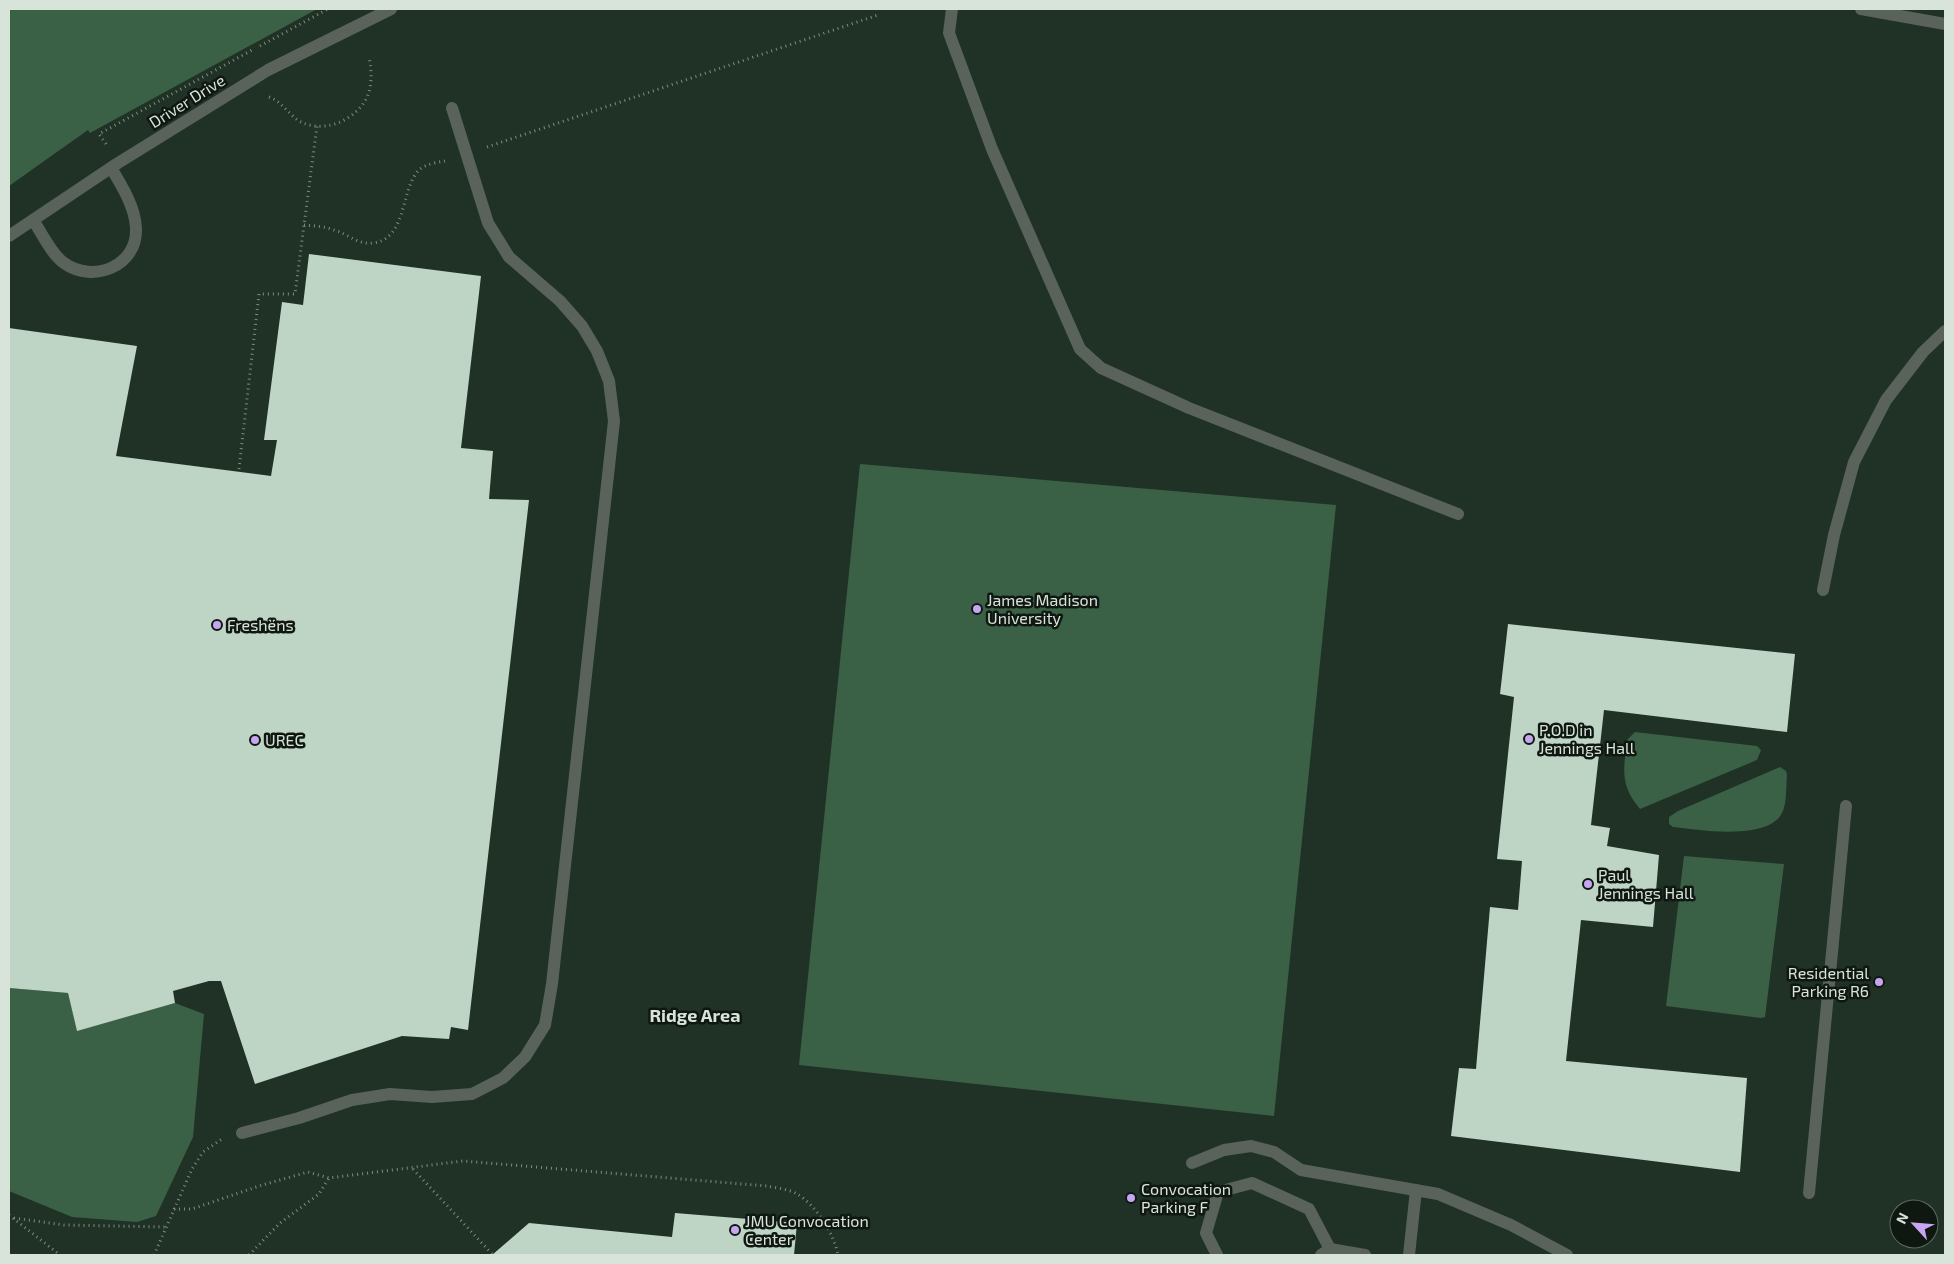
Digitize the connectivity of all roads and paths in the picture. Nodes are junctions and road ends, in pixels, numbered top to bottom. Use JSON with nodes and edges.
{"nodes":[{"id":1,"x":328,"y":9,"type":"edge"},
{"id":2,"x":391,"y":9,"type":"edge"},
{"id":3,"x":952,"y":9,"type":"edge"},
{"id":4,"x":1861,"y":9,"type":"edge"},
{"id":5,"x":878,"y":15,"type":"dead end"},
{"id":6,"x":1945,"y":24,"type":"edge"},
{"id":7,"x":369,"y":57,"type":"dead end"},
{"id":8,"x":264,"y":98,"type":"dead end"},
{"id":9,"x":452,"y":108,"type":"dead end"},
{"id":10,"x":317,"y":126,"type":"junction"},
{"id":11,"x":482,"y":149,"type":"dead end"},
{"id":12,"x":448,"y":160,"type":"dead end"},
{"id":13,"x":114,"y":166,"type":"junction"},
{"id":14,"x":33,"y":220,"type":"junction"},
{"id":15,"x":304,"y":225,"type":"junction"},
{"id":16,"x":9,"y":236,"type":"edge"},
{"id":17,"x":1945,"y":331,"type":"edge"},
{"id":18,"x":239,"y":469,"type":"dead end"},
{"id":19,"x":1458,"y":514,"type":"dead end"},
{"id":20,"x":1823,"y":590,"type":"dead end"},
{"id":21,"x":1846,"y":806,"type":"dead end"},
{"id":22,"x":242,"y":1133,"type":"joint"},
{"id":23,"x":1192,"y":1163,"type":"dead end"},
{"id":24,"x":413,"y":1168,"type":"junction"},
{"id":25,"x":329,"y":1178,"type":"junction"},
{"id":26,"x":1416,"y":1190,"type":"junction"},
{"id":27,"x":1808,"y":1193,"type":"dead end"},
{"id":28,"x":174,"y":1209,"type":"junction"},
{"id":29,"x":9,"y":1214,"type":"edge"},
{"id":30,"x":14,"y":1218,"type":"junction"},
{"id":31,"x":166,"y":1227,"type":"junction"},
{"id":32,"x":1325,"y":1252,"type":"edge"},
{"id":33,"x":493,"y":1254,"type":"edge"},
{"id":34,"x":60,"y":1255,"type":"edge"},
{"id":35,"x":154,"y":1255,"type":"edge"},
{"id":36,"x":249,"y":1255,"type":"edge"},
{"id":37,"x":838,"y":1255,"type":"edge"},
{"id":38,"x":1217,"y":1255,"type":"edge"},
{"id":39,"x":1365,"y":1255,"type":"edge"},
{"id":40,"x":1409,"y":1255,"type":"edge"},
{"id":41,"x":1567,"y":1255,"type":"edge"}],
"edges":[{"from":1,"to":13,"type":"path"},
{"from":2,"to":13,"type":"street","name":"Driver Drive"},
{"from":3,"to":19,"type":"street"},
{"from":4,"to":6,"type":"street"},
{"from":5,"to":11,"type":"path"},
{"from":7,"to":10,"type":"path"},
{"from":8,"to":10,"type":"path"},
{"from":9,"to":22,"type":"street"},
{"from":10,"to":15,"type":"path"},
{"from":12,"to":15,"type":"path"},
{"from":13,"to":14,"type":"street","name":"Driver Drive"},
{"from":13,"to":14,"type":"street"},
{"from":14,"to":16,"type":"street","name":"Driver Drive"},
{"from":15,"to":18,"type":"path"},
{"from":17,"to":20,"type":"street"},
{"from":21,"to":27,"type":"street"},
{"from":22,"to":28,"type":"path"},
{"from":23,"to":26,"type":"street"},
{"from":24,"to":25,"type":"path"},
{"from":24,"to":33,"type":"path"},
{"from":24,"to":37,"type":"path"},
{"from":25,"to":28,"type":"path"},
{"from":25,"to":36,"type":"path"},
{"from":26,"to":40,"type":"street"},
{"from":26,"to":41,"type":"street"},
{"from":28,"to":31,"type":"path"},
{"from":29,"to":30,"type":"path"},
{"from":30,"to":31,"type":"path"},
{"from":30,"to":34,"type":"path"},
{"from":31,"to":35,"type":"path"},
{"from":32,"to":38,"type":"street"},
{"from":32,"to":39,"type":"street"}]}
